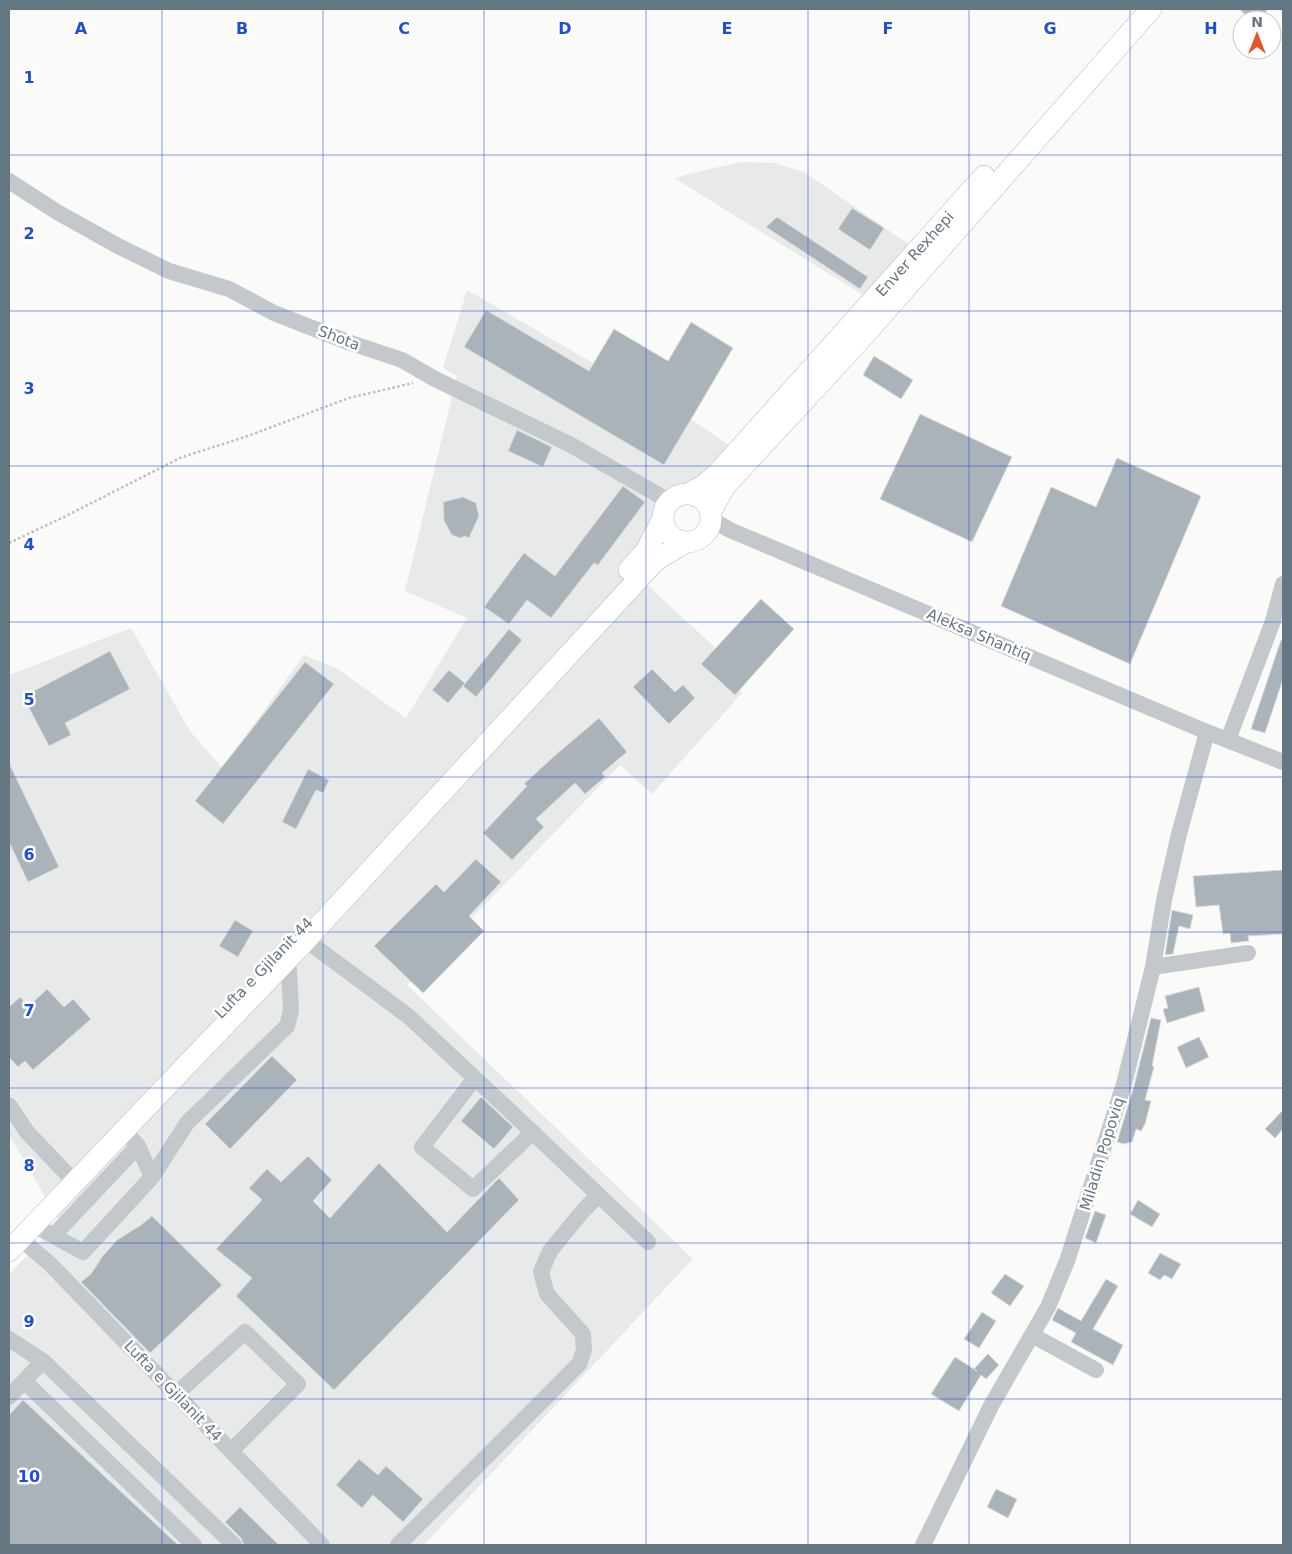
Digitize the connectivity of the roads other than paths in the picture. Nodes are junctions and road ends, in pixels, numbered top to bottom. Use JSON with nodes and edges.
{"nodes":[{"id":1,"x":1135,"y":9,"type":"edge"},
{"id":2,"x":1151,"y":9,"type":"edge"},
{"id":3,"x":9,"y":181,"type":"edge"},
{"id":4,"x":690,"y":493,"type":"junction"},
{"id":5,"x":665,"y":510,"type":"junction"},
{"id":6,"x":715,"y":522,"type":"junction"},
{"id":7,"x":686,"y":542,"type":"junction"},
{"id":8,"x":1283,"y":584,"type":"edge"},
{"id":9,"x":1207,"y":732,"type":"junction"},
{"id":10,"x":1228,"y":740,"type":"junction"},
{"id":11,"x":1283,"y":762,"type":"edge"},
{"id":12,"x":306,"y":940,"type":"junction"},
{"id":13,"x":1248,"y":953,"type":"dead end"},
{"id":14,"x":286,"y":960,"type":"junction"},
{"id":15,"x":1153,"y":967,"type":"junction"},
{"id":16,"x":475,"y":1078,"type":"junction"},
{"id":17,"x":9,"y":1105,"type":"edge"},
{"id":18,"x":533,"y":1132,"type":"junction"},
{"id":19,"x":131,"y":1138,"type":"junction"},
{"id":20,"x":67,"y":1174,"type":"junction"},
{"id":21,"x":152,"y":1177,"type":"junction"},
{"id":22,"x":598,"y":1195,"type":"junction"},
{"id":23,"x":54,"y":1235,"type":"junction"},
{"id":24,"x":18,"y":1238,"type":"edge"},
{"id":25,"x":648,"y":1242,"type":"dead end"},
{"id":26,"x":1032,"y":1335,"type":"junction"},
{"id":27,"x":9,"y":1339,"type":"edge"},
{"id":28,"x":43,"y":1361,"type":"junction"},
{"id":29,"x":1096,"y":1370,"type":"dead end"},
{"id":30,"x":24,"y":1381,"type":"junction"},
{"id":31,"x":176,"y":1394,"type":"junction"},
{"id":32,"x":9,"y":1397,"type":"edge"},
{"id":33,"x":231,"y":1451,"type":"junction"},
{"id":34,"x":194,"y":1545,"type":"edge"},
{"id":35,"x":234,"y":1545,"type":"edge"},
{"id":36,"x":322,"y":1545,"type":"edge"},
{"id":37,"x":398,"y":1545,"type":"edge"},
{"id":38,"x":923,"y":1545,"type":"edge"}],
"edges":[{"from":1,"to":4,"type":"main road","name":"Enver Rexhepi"},
{"from":2,"to":6,"type":"main road"},
{"from":3,"to":5,"type":"street","name":"Shota"},
{"from":4,"to":5,"type":"main road"},
{"from":4,"to":6,"type":"main road"},
{"from":5,"to":7,"type":"main road"},
{"from":5,"to":20,"type":"main road","name":"Lufta e Gjilanit 44"},
{"from":6,"to":7,"type":"main road"},
{"from":6,"to":9,"type":"street","name":"Aleksa Shantiq"},
{"from":7,"to":12,"type":"main road"},
{"from":8,"to":10,"type":"street"},
{"from":9,"to":10,"type":"street","name":"Aleksa Shantiq"},
{"from":9,"to":15,"type":"street","name":"Miladin Popoviq"},
{"from":10,"to":11,"type":"street","name":"Aleksa Shantiq"},
{"from":12,"to":14,"type":"main road"},
{"from":12,"to":16,"type":"street"},
{"from":13,"to":15,"type":"street"},
{"from":14,"to":19,"type":"main road"},
{"from":14,"to":21,"type":"street"},
{"from":15,"to":26,"type":"street","name":"Miladin Popoviq"},
{"from":16,"to":18,"type":"street"},
{"from":16,"to":18,"type":"street"},
{"from":17,"to":20,"type":"street"},
{"from":18,"to":22,"type":"street"},
{"from":19,"to":21,"type":"street"},
{"from":19,"to":23,"type":"street"},
{"from":19,"to":24,"type":"main road"},
{"from":20,"to":24,"type":"main road","name":"Lufta e Gjilanit 44"},
{"from":21,"to":23,"type":"street"},
{"from":22,"to":25,"type":"street"},
{"from":22,"to":37,"type":"street"},
{"from":23,"to":24,"type":"street"},
{"from":24,"to":31,"type":"street","name":"Lufta e Gjilanit 44"},
{"from":26,"to":29,"type":"street"},
{"from":26,"to":38,"type":"street","name":"Miladin Popoviq"},
{"from":27,"to":28,"type":"street"},
{"from":28,"to":30,"type":"street"},
{"from":28,"to":35,"type":"street"},
{"from":30,"to":32,"type":"street"},
{"from":30,"to":34,"type":"street"},
{"from":31,"to":33,"type":"street","name":"Lufta e Gjilanit 44"},
{"from":31,"to":33,"type":"street"},
{"from":33,"to":36,"type":"street","name":"Lufta e Gjilanit 44"}]}
